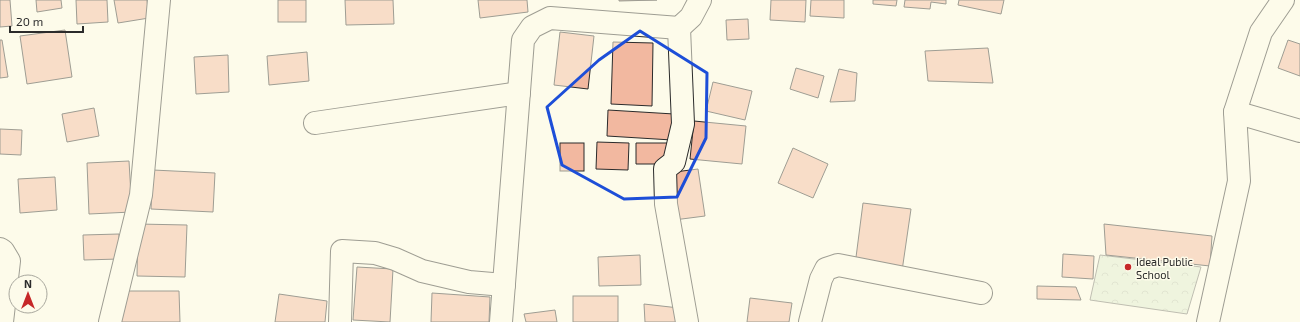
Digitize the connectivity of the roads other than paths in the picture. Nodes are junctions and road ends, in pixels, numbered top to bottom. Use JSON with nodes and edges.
{"nodes":[{"id":1,"x":159,"y":0,"type":"edge"},
{"id":2,"x":700,"y":0,"type":"edge"},
{"id":3,"x":1283,"y":0,"type":"edge"},
{"id":4,"x":679,"y":28,"type":"junction"},
{"id":5,"x":519,"y":93,"type":"junction"},
{"id":6,"x":1235,"y":112,"type":"junction"},
{"id":7,"x":314,"y":123,"type":"dead end"},
{"id":8,"x":1300,"y":131,"type":"edge"},
{"id":9,"x":0,"y":250,"type":"edge"},
{"id":10,"x":504,"y":286,"type":"junction"},
{"id":11,"x":981,"y":294,"type":"dead end"},
{"id":12,"x":2,"y":322,"type":"edge"},
{"id":13,"x":110,"y":322,"type":"edge"},
{"id":14,"x":340,"y":322,"type":"edge"},
{"id":15,"x":501,"y":322,"type":"edge"},
{"id":16,"x":687,"y":322,"type":"edge"},
{"id":17,"x":810,"y":322,"type":"edge"},
{"id":18,"x":1208,"y":322,"type":"edge"}],
"edges":[{"from":1,"to":13,"type":"street"},
{"from":2,"to":4,"type":"street"},
{"from":3,"to":6,"type":"street"},
{"from":4,"to":5,"type":"street"},
{"from":4,"to":16,"type":"street"},
{"from":5,"to":7,"type":"street"},
{"from":5,"to":10,"type":"street"},
{"from":6,"to":8,"type":"street"},
{"from":6,"to":18,"type":"street"},
{"from":9,"to":12,"type":"street"},
{"from":10,"to":14,"type":"street"},
{"from":10,"to":15,"type":"street"},
{"from":11,"to":17,"type":"street"}]}
